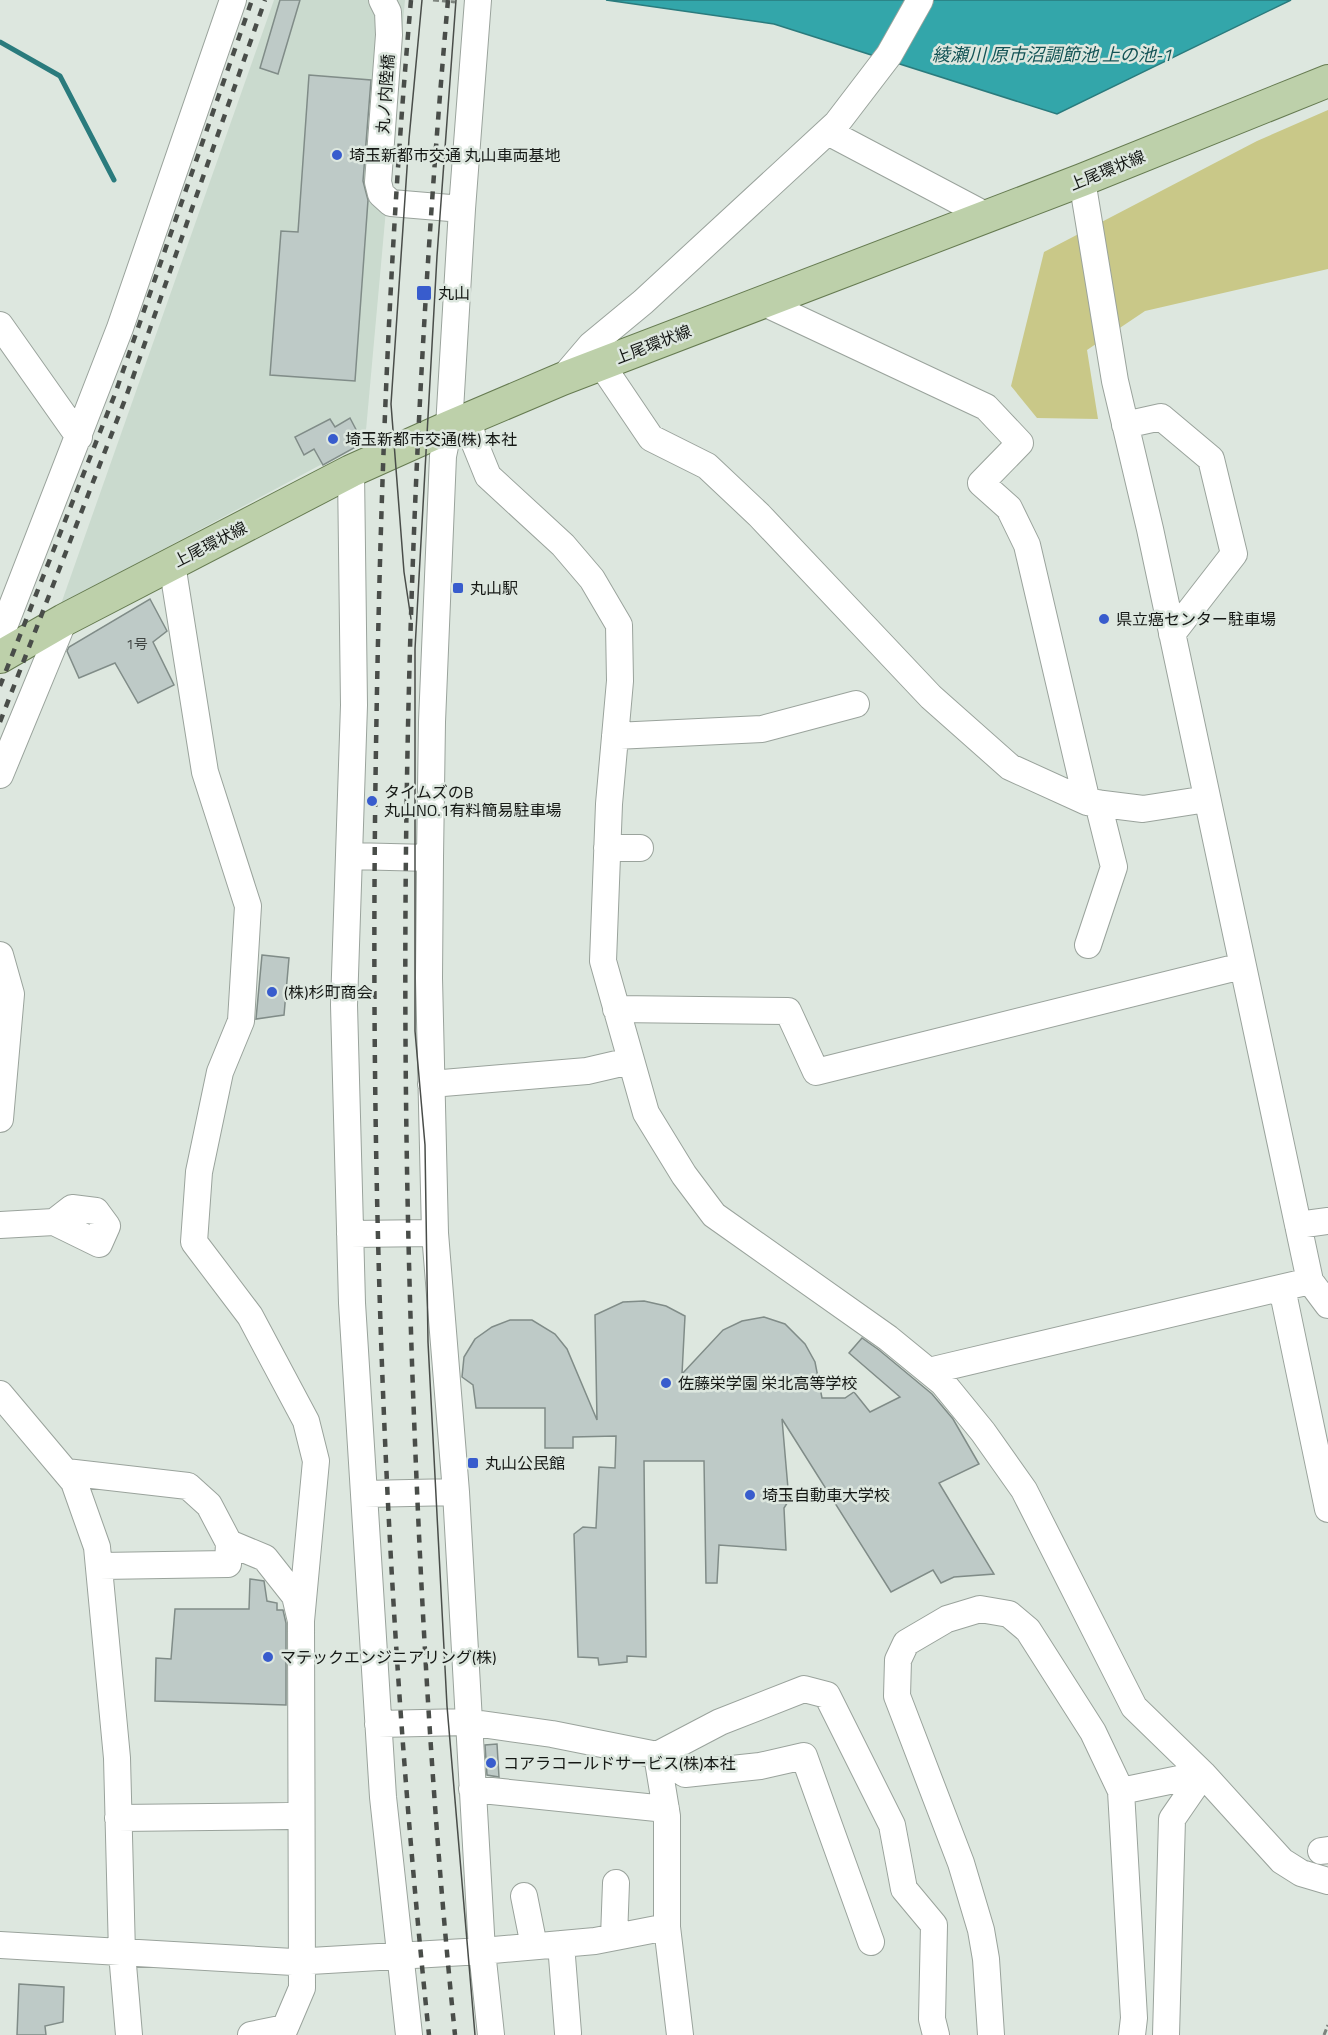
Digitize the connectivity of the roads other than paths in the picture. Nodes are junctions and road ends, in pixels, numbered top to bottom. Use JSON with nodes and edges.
{"nodes":[{"id":1,"x":233,"y":0,"type":"edge"},
{"id":2,"x":382,"y":0,"type":"edge"},
{"id":3,"x":478,"y":0,"type":"edge"},
{"id":4,"x":920,"y":0,"type":"edge"},
{"id":5,"x":1328,"y":81,"type":"edge"},
{"id":6,"x":828,"y":132,"type":"junction"},
{"id":7,"x":1082,"y":180,"type":"junction"},
{"id":8,"x":453,"y":208,"type":"junction"},
{"id":9,"x":987,"y":216,"type":"junction"},
{"id":10,"x":762,"y":302,"type":"junction"},
{"id":11,"x":0,"y":325,"type":"edge"},
{"id":12,"x":601,"y":364,"type":"junction"},
{"id":13,"x":562,"y":379,"type":"junction"},
{"id":14,"x":459,"y":423,"type":"junction"},
{"id":15,"x":1125,"y":425,"type":"junction"},
{"id":16,"x":79,"y":437,"type":"junction"},
{"id":17,"x":351,"y":471,"type":"junction"},
{"id":18,"x":172,"y":564,"type":"junction"},
{"id":19,"x":64,"y":620,"type":"junction"},
{"id":20,"x":1172,"y":634,"type":"junction"},
{"id":21,"x":0,"y":637,"type":"edge"},
{"id":22,"x":0,"y":657,"type":"edge"},
{"id":23,"x":856,"y":704,"type":"dead end"},
{"id":24,"x":9,"y":730,"type":"edge"},
{"id":25,"x":615,"y":736,"type":"junction"},
{"id":26,"x":0,"y":775,"type":"edge"},
{"id":27,"x":1207,"y":799,"type":"junction"},
{"id":28,"x":1093,"y":803,"type":"junction"},
{"id":29,"x":607,"y":848,"type":"junction"},
{"id":30,"x":640,"y":848,"type":"dead end"},
{"id":31,"x":350,"y":856,"type":"junction"},
{"id":32,"x":430,"y":858,"type":"junction"},
{"id":33,"x":1088,"y":945,"type":"dead end"},
{"id":34,"x":0,"y":955,"type":"edge"},
{"id":35,"x":1242,"y":966,"type":"junction"},
{"id":36,"x":616,"y":1009,"type":"junction"},
{"id":37,"x":630,"y":1061,"type":"junction"},
{"id":38,"x":431,"y":1084,"type":"junction"},
{"id":39,"x":0,"y":1119,"type":"edge"},
{"id":40,"x":1328,"y":1221,"type":"edge"},
{"id":41,"x":54,"y":1222,"type":"dead end"},
{"id":42,"x":0,"y":1225,"type":"edge"},
{"id":43,"x":1298,"y":1225,"type":"junction"},
{"id":44,"x":435,"y":1233,"type":"junction"},
{"id":45,"x":350,"y":1234,"type":"junction"},
{"id":46,"x":1310,"y":1281,"type":"junction"},
{"id":47,"x":1282,"y":1288,"type":"junction"},
{"id":48,"x":1328,"y":1305,"type":"edge"},
{"id":49,"x":929,"y":1371,"type":"junction"},
{"id":50,"x":0,"y":1394,"type":"edge"},
{"id":51,"x":66,"y":1472,"type":"junction"},
{"id":52,"x":456,"y":1492,"type":"junction"},
{"id":53,"x":364,"y":1494,"type":"junction"},
{"id":54,"x":1328,"y":1509,"type":"edge"},
{"id":55,"x":229,"y":1543,"type":"junction"},
{"id":56,"x":100,"y":1566,"type":"junction"},
{"id":57,"x":301,"y":1621,"type":"junction"},
{"id":58,"x":467,"y":1722,"type":"junction"},
{"id":59,"x":378,"y":1724,"type":"junction"},
{"id":60,"x":657,"y":1755,"type":"junction"},
{"id":61,"x":1203,"y":1774,"type":"junction"},
{"id":62,"x":472,"y":1789,"type":"junction"},
{"id":63,"x":1121,"y":1791,"type":"junction"},
{"id":64,"x":666,"y":1809,"type":"junction"},
{"id":65,"x":288,"y":1816,"type":"dead end"},
{"id":66,"x":118,"y":1818,"type":"junction"},
{"id":67,"x":1328,"y":1881,"type":"edge"},
{"id":68,"x":616,"y":1882,"type":"dead end"},
{"id":69,"x":524,"y":1896,"type":"dead end"},
{"id":70,"x":667,"y":1927,"type":"junction"},
{"id":71,"x":614,"y":1937,"type":"junction"},
{"id":72,"x":871,"y":1942,"type":"dead end"},
{"id":73,"x":561,"y":1944,"type":"junction"},
{"id":74,"x":0,"y":1945,"type":"edge"},
{"id":75,"x":534,"y":1946,"type":"junction"},
{"id":76,"x":482,"y":1951,"type":"junction"},
{"id":77,"x":122,"y":1953,"type":"junction"},
{"id":78,"x":399,"y":1957,"type":"junction"},
{"id":79,"x":300,"y":1961,"type":"junction"},
{"id":80,"x":568,"y":2033,"type":"dead end"},
{"id":81,"x":129,"y":2035,"type":"edge"},
{"id":82,"x":251,"y":2035,"type":"edge"},
{"id":83,"x":409,"y":2035,"type":"edge"},
{"id":84,"x":491,"y":2035,"type":"edge"},
{"id":85,"x":680,"y":2035,"type":"edge"},
{"id":86,"x":936,"y":2035,"type":"edge"},
{"id":87,"x":991,"y":2035,"type":"edge"},
{"id":88,"x":1132,"y":2035,"type":"edge"},
{"id":89,"x":1166,"y":2035,"type":"edge"}],
"edges":[{"from":1,"to":16,"type":"street"},
{"from":2,"to":8,"type":"street","name":"丸ノ内陸橋"},
{"from":3,"to":8,"type":"street"},
{"from":4,"to":6,"type":"street"},
{"from":5,"to":7,"type":"main road","name":"上尾環状線"},
{"from":6,"to":9,"type":"street"},
{"from":6,"to":13,"type":"street"},
{"from":7,"to":9,"type":"main road","name":"上尾環状線"},
{"from":7,"to":15,"type":"street"},
{"from":8,"to":14,"type":"street"},
{"from":9,"to":10,"type":"main road","name":"上尾環状線"},
{"from":10,"to":12,"type":"main road","name":"上尾環状線"},
{"from":10,"to":28,"type":"street"},
{"from":11,"to":16,"type":"street"},
{"from":12,"to":13,"type":"main road","name":"上尾環状線"},
{"from":12,"to":28,"type":"street"},
{"from":13,"to":14,"type":"main road","name":"上尾環状線"},
{"from":14,"to":17,"type":"main road","name":"上尾環状線"},
{"from":14,"to":25,"type":"street"},
{"from":14,"to":32,"type":"street"},
{"from":15,"to":20,"type":"street"},
{"from":15,"to":20,"type":"street"},
{"from":16,"to":21,"type":"street"},
{"from":17,"to":18,"type":"main road","name":"上尾環状線"},
{"from":17,"to":31,"type":"street"},
{"from":18,"to":19,"type":"main road","name":"上尾環状線"},
{"from":18,"to":57,"type":"street"},
{"from":19,"to":22,"type":"main road","name":"上尾環状線"},
{"from":19,"to":24,"type":"street"},
{"from":20,"to":27,"type":"street"},
{"from":23,"to":25,"type":"street"},
{"from":24,"to":26,"type":"street"},
{"from":25,"to":29,"type":"street"},
{"from":27,"to":28,"type":"street"},
{"from":27,"to":35,"type":"street"},
{"from":28,"to":33,"type":"street"},
{"from":29,"to":30,"type":"street"},
{"from":29,"to":36,"type":"street"},
{"from":31,"to":32,"type":"street"},
{"from":31,"to":45,"type":"street"},
{"from":32,"to":38,"type":"street"},
{"from":34,"to":39,"type":"street"},
{"from":35,"to":36,"type":"street"},
{"from":35,"to":43,"type":"street"},
{"from":36,"to":37,"type":"street"},
{"from":37,"to":38,"type":"street"},
{"from":37,"to":49,"type":"street"},
{"from":38,"to":44,"type":"street"},
{"from":40,"to":43,"type":"street"},
{"from":41,"to":42,"type":"street"},
{"from":43,"to":46,"type":"street"},
{"from":44,"to":45,"type":"street"},
{"from":44,"to":52,"type":"street"},
{"from":45,"to":53,"type":"street"},
{"from":46,"to":47,"type":"street"},
{"from":46,"to":48,"type":"street"},
{"from":47,"to":49,"type":"street"},
{"from":47,"to":54,"type":"street"},
{"from":49,"to":61,"type":"street"},
{"from":50,"to":51,"type":"street"},
{"from":51,"to":55,"type":"street"},
{"from":51,"to":56,"type":"street"},
{"from":52,"to":53,"type":"street"},
{"from":52,"to":58,"type":"street"},
{"from":53,"to":59,"type":"street"},
{"from":55,"to":56,"type":"street"},
{"from":55,"to":57,"type":"street"},
{"from":56,"to":66,"type":"street"},
{"from":57,"to":79,"type":"street"},
{"from":58,"to":59,"type":"street"},
{"from":58,"to":60,"type":"street"},
{"from":58,"to":62,"type":"street"},
{"from":59,"to":78,"type":"street"},
{"from":60,"to":64,"type":"street"},
{"from":60,"to":72,"type":"street"},
{"from":60,"to":86,"type":"street"},
{"from":61,"to":63,"type":"street"},
{"from":61,"to":67,"type":"street"},
{"from":61,"to":89,"type":"street"},
{"from":62,"to":64,"type":"street"},
{"from":62,"to":76,"type":"street"},
{"from":63,"to":87,"type":"street"},
{"from":63,"to":88,"type":"street"},
{"from":64,"to":70,"type":"street"},
{"from":65,"to":66,"type":"street"},
{"from":66,"to":77,"type":"street"},
{"from":68,"to":71,"type":"street"},
{"from":69,"to":75,"type":"street"},
{"from":70,"to":71,"type":"street"},
{"from":70,"to":85,"type":"street"},
{"from":71,"to":73,"type":"street"},
{"from":73,"to":75,"type":"street"},
{"from":73,"to":80,"type":"street"},
{"from":74,"to":77,"type":"street"},
{"from":75,"to":76,"type":"street"},
{"from":76,"to":78,"type":"street"},
{"from":76,"to":84,"type":"street"},
{"from":77,"to":79,"type":"street"},
{"from":77,"to":81,"type":"street"},
{"from":78,"to":79,"type":"street"},
{"from":78,"to":83,"type":"street"},
{"from":79,"to":82,"type":"street"}]}
